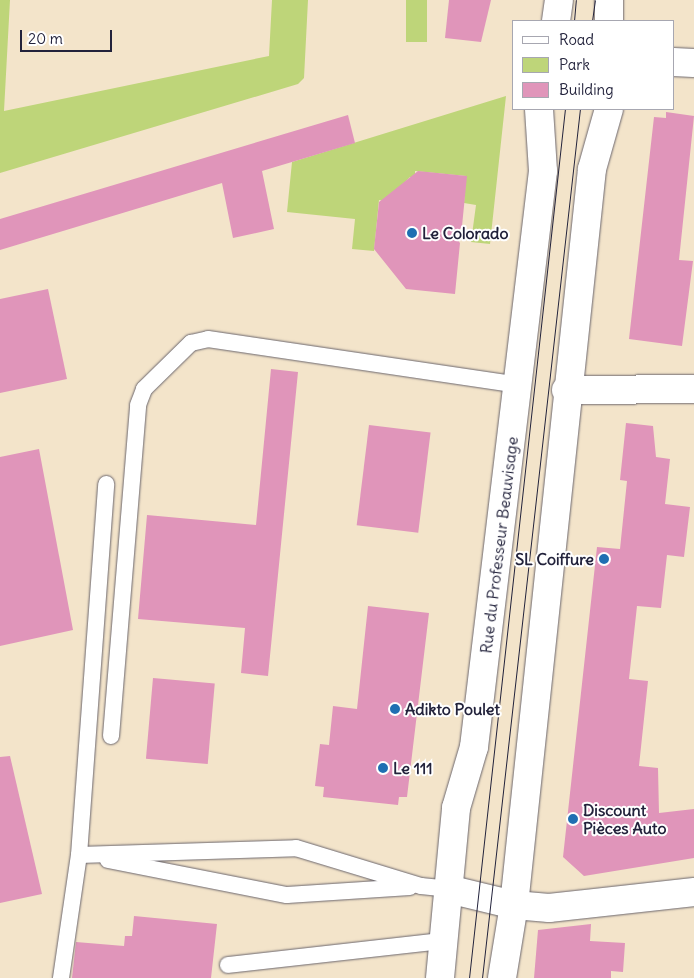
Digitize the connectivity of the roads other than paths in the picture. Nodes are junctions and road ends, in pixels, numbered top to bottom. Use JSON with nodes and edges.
{"nodes":[{"id":1,"x":559,"y":0,"type":"edge"},
{"id":2,"x":609,"y":0,"type":"edge"},
{"id":3,"x":556,"y":20,"type":"edge"},
{"id":4,"x":609,"y":20,"type":"edge"},
{"id":5,"x":674,"y":62,"type":"edge"},
{"id":6,"x":694,"y":63,"type":"edge"},
{"id":7,"x":539,"y":110,"type":"edge"},
{"id":8,"x":609,"y":110,"type":"edge"},
{"id":9,"x":518,"y":385,"type":"junction"},
{"id":10,"x":694,"y":389,"type":"edge"},
{"id":11,"x":566,"y":390,"type":"junction"},
{"id":12,"x":106,"y":484,"type":"dead end"},
{"id":13,"x":110,"y":736,"type":"dead end"},
{"id":14,"x":79,"y":854,"type":"junction"},
{"id":15,"x":435,"y":888,"type":"junction"},
{"id":16,"x":694,"y":892,"type":"edge"},
{"id":17,"x":514,"y":905,"type":"junction"},
{"id":18,"x":443,"y":941,"type":"junction"},
{"id":19,"x":228,"y":965,"type":"dead end"},
{"id":20,"x":60,"y":978,"type":"edge"},
{"id":21,"x":440,"y":978,"type":"edge"},
{"id":22,"x":502,"y":978,"type":"edge"}],
"edges":[{"from":1,"to":3,"type":"street"},
{"from":2,"to":4,"type":"street"},
{"from":5,"to":6,"type":"street"},
{"from":7,"to":9,"type":"street","name":"Rue du Professeur Beauvisage"},
{"from":8,"to":11,"type":"street"},
{"from":9,"to":13,"type":"lane"},
{"from":9,"to":15,"type":"street","name":"Rue du Professeur Beauvisage"},
{"from":10,"to":11,"type":"street"},
{"from":11,"to":17,"type":"street"},
{"from":12,"to":14,"type":"lane"},
{"from":14,"to":15,"type":"lane"},
{"from":14,"to":15,"type":"lane"},
{"from":14,"to":20,"type":"lane"},
{"from":15,"to":17,"type":"street"},
{"from":15,"to":18,"type":"street","name":"Rue du Professeur Beauvisage"},
{"from":16,"to":17,"type":"street"},
{"from":17,"to":22,"type":"street"},
{"from":18,"to":19,"type":"lane"},
{"from":18,"to":21,"type":"street","name":"Rue du Professeur Beauvisage"}]}
